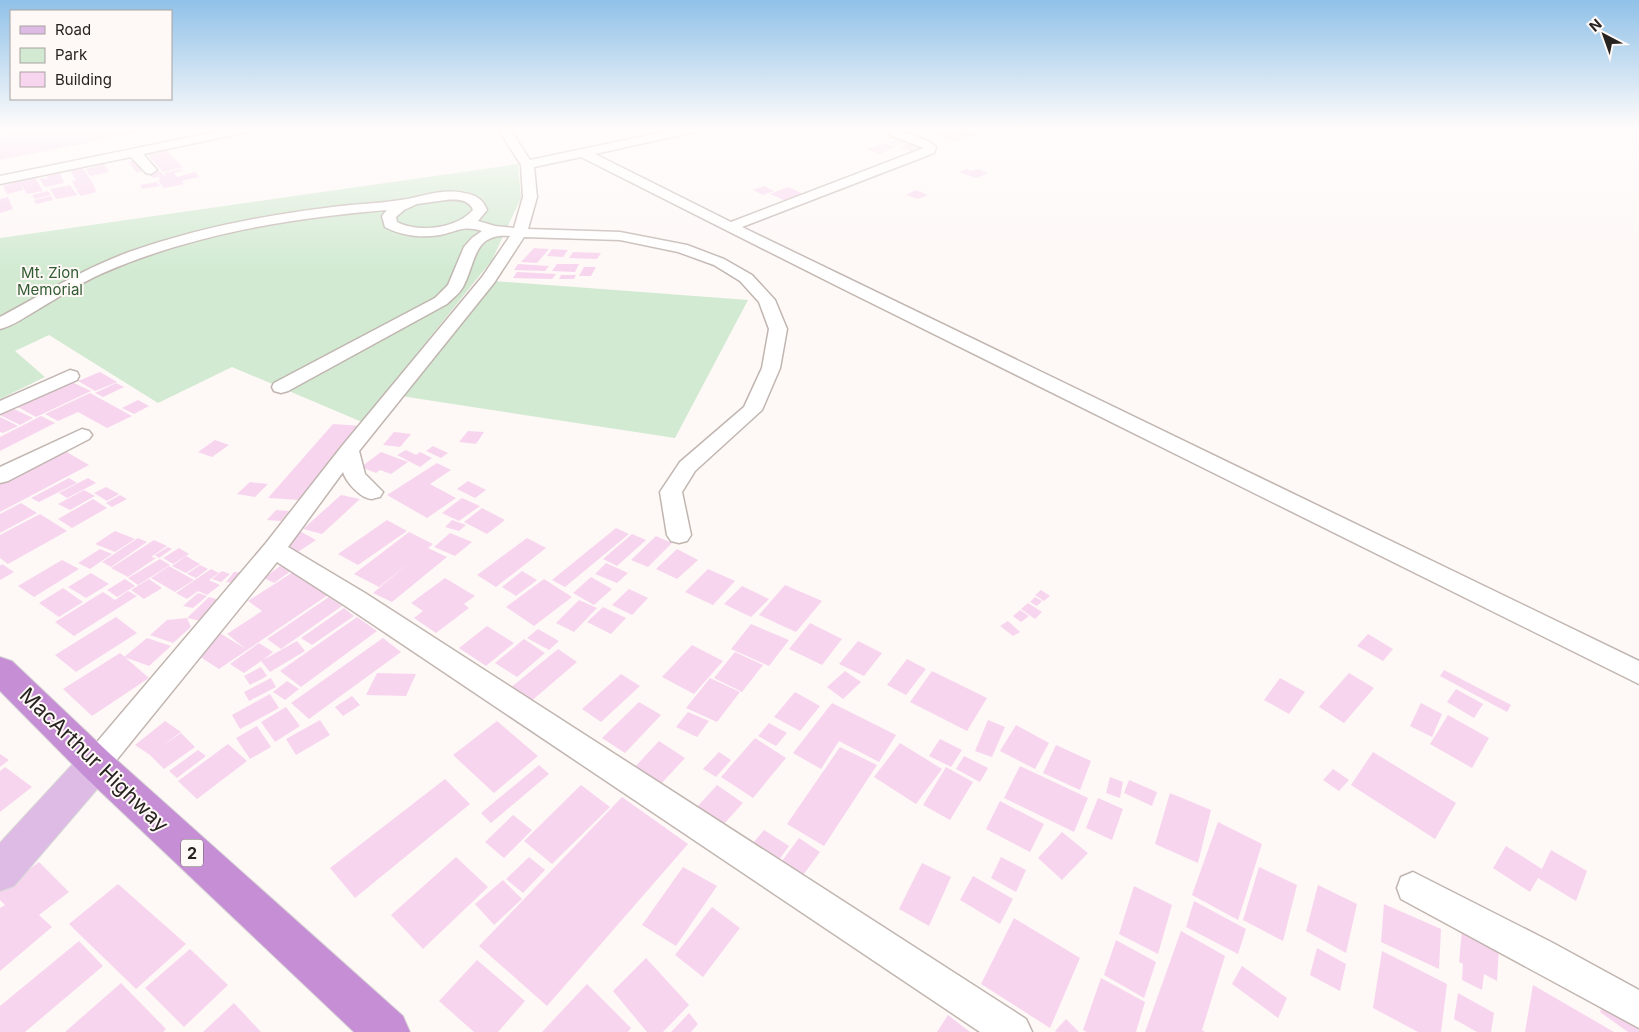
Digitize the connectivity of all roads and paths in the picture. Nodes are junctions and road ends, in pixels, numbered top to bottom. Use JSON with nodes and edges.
{"nodes":[{"id":1,"x":14,"y":177,"type":"edge"},
{"id":2,"x":528,"y":177,"type":"edge"},
{"id":3,"x":631,"y":177,"type":"edge"},
{"id":4,"x":859,"y":177,"type":"edge"},
{"id":5,"x":0,"y":180,"type":"edge"},
{"id":6,"x":404,"y":204,"type":"junction"},
{"id":7,"x":467,"y":222,"type":"junction"},
{"id":8,"x":730,"y":227,"type":"junction"},
{"id":9,"x":494,"y":230,"type":"junction"},
{"id":10,"x":520,"y":233,"type":"junction"},
{"id":11,"x":0,"y":324,"type":"edge"},
{"id":12,"x":70,"y":376,"type":"dead end"},
{"id":13,"x":281,"y":387,"type":"dead end"},
{"id":14,"x":0,"y":408,"type":"edge"},
{"id":15,"x":82,"y":435,"type":"dead end"},
{"id":16,"x":349,"y":450,"type":"junction"},
{"id":17,"x":0,"y":476,"type":"edge"},
{"id":18,"x":372,"y":492,"type":"dead end"},
{"id":19,"x":679,"y":535,"type":"dead end"},
{"id":20,"x":274,"y":549,"type":"junction"},
{"id":21,"x":0,"y":670,"type":"edge"},
{"id":22,"x":1639,"y":673,"type":"edge"},
{"id":23,"x":96,"y":764,"type":"junction"},
{"id":24,"x":0,"y":872,"type":"edge"},
{"id":25,"x":1412,"y":888,"type":"dead end"},
{"id":26,"x":1639,"y":1010,"type":"edge"},
{"id":27,"x":387,"y":1032,"type":"edge"},
{"id":28,"x":1013,"y":1032,"type":"edge"}],
"edges":[{"from":1,"to":5,"type":"street"},
{"from":2,"to":10,"type":"street"},
{"from":3,"to":8,"type":"street"},
{"from":4,"to":8,"type":"street"},
{"from":6,"to":7,"type":"street"},
{"from":6,"to":7,"type":"street"},
{"from":6,"to":11,"type":"street"},
{"from":7,"to":9,"type":"street"},
{"from":8,"to":22,"type":"street"},
{"from":9,"to":10,"type":"street"},
{"from":9,"to":13,"type":"street"},
{"from":10,"to":16,"type":"street"},
{"from":10,"to":19,"type":"street"},
{"from":12,"to":14,"type":"street"},
{"from":15,"to":17,"type":"street"},
{"from":16,"to":18,"type":"street"},
{"from":16,"to":20,"type":"street"},
{"from":20,"to":23,"type":"street"},
{"from":20,"to":28,"type":"street"},
{"from":21,"to":23,"type":"highway","name":"MacArthur Highway","number":"2"},
{"from":23,"to":24,"type":"main road"},
{"from":23,"to":27,"type":"highway","name":"MacArthur Highway","number":"2"},
{"from":25,"to":26,"type":"street"}]}
